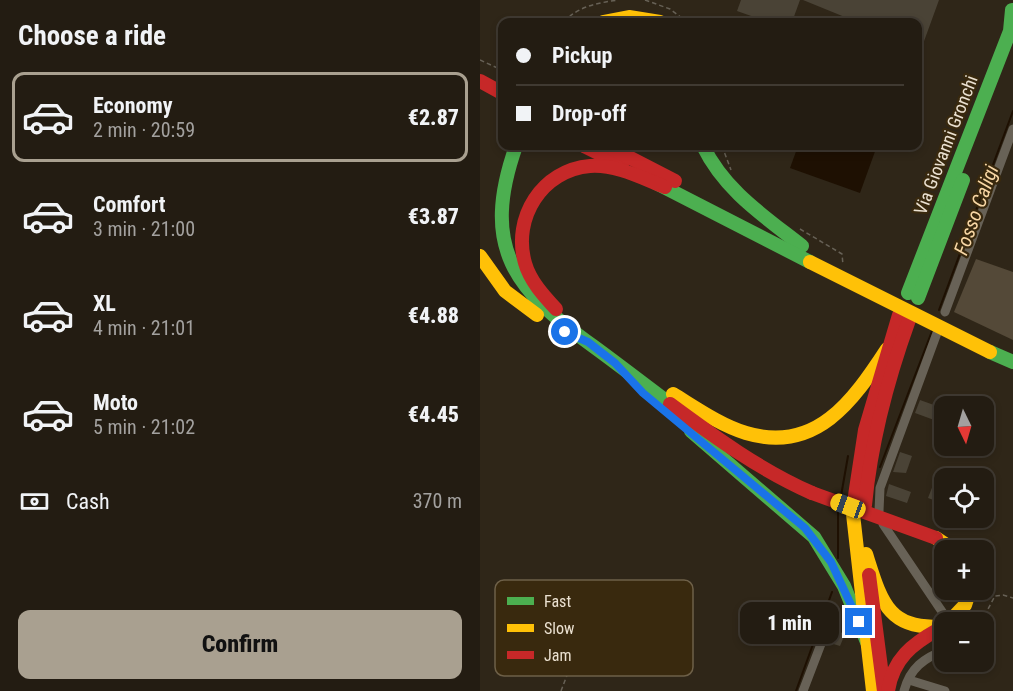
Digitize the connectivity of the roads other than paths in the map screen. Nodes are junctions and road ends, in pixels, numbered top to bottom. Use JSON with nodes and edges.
{"nodes":[{"id":1,"x":1011,"y":7,"type":"edge"},
{"id":2,"x":1013,"y":49,"type":"edge"},
{"id":3,"x":480,"y":81,"type":"edge"},
{"id":4,"x":498,"y":91,"type":"edge"},
{"id":5,"x":480,"y":92,"type":"edge"},
{"id":6,"x":498,"y":102,"type":"edge"},
{"id":7,"x":1013,"y":129,"type":"edge"},
{"id":8,"x":514,"y":150,"type":"edge"},
{"id":9,"x":592,"y":150,"type":"edge"},
{"id":10,"x":614,"y":150,"type":"edge"},
{"id":11,"x":705,"y":150,"type":"edge"},
{"id":12,"x":665,"y":187,"type":"junction"},
{"id":13,"x":802,"y":246,"type":"junction"},
{"id":14,"x":480,"y":256,"type":"edge"},
{"id":15,"x":812,"y":257,"type":"junction"},
{"id":16,"x":945,"y":312,"type":"dead end"},
{"id":17,"x":937,"y":333,"type":"dead end"},
{"id":18,"x":588,"y":342,"type":"junction"},
{"id":19,"x":992,"y":347,"type":"junction"},
{"id":20,"x":887,"y":350,"type":"junction"},
{"id":21,"x":1013,"y":351,"type":"edge"},
{"id":22,"x":1013,"y":362,"type":"edge"},
{"id":23,"x":619,"y":366,"type":"junction"},
{"id":24,"x":863,"y":508,"type":"junction"},
{"id":25,"x":879,"y":511,"type":"dead end"},
{"id":26,"x":883,"y":524,"type":"dead end"},
{"id":27,"x":939,"y":540,"type":"edge"},
{"id":28,"x":866,"y":554,"type":"junction"},
{"id":29,"x":967,"y":600,"type":"edge"},
{"id":30,"x":834,"y":610,"type":"dead end"},
{"id":31,"x":939,"y":612,"type":"edge"},
{"id":32,"x":958,"y":612,"type":"edge"},
{"id":33,"x":934,"y":625,"type":"edge"},
{"id":34,"x":934,"y":630,"type":"edge"},
{"id":35,"x":867,"y":642,"type":"junction"},
{"id":36,"x":934,"y":655,"type":"edge"},
{"id":37,"x":909,"y":680,"type":"junction"},
{"id":38,"x":803,"y":691,"type":"edge"},
{"id":39,"x":873,"y":691,"type":"edge"},
{"id":40,"x":884,"y":691,"type":"edge"},
{"id":41,"x":888,"y":691,"type":"edge"},
{"id":42,"x":904,"y":691,"type":"edge"},
{"id":43,"x":945,"y":691,"type":"edge"}],
"edges":[{"from":1,"to":2,"type":"main road","name":"Via Giovanni Gronchi"},
{"from":3,"to":4,"type":"main road"},
{"from":5,"to":6,"type":"main road"},
{"from":7,"to":16,"type":"street"},
{"from":8,"to":18,"type":"main road"},
{"from":9,"to":12,"type":"main road"},
{"from":10,"to":13,"type":"main road"},
{"from":11,"to":13,"type":"main road"},
{"from":12,"to":15,"type":"main road"},
{"from":12,"to":18,"type":"main road"},
{"from":13,"to":15,"type":"main road"},
{"from":14,"to":18,"type":"main road"},
{"from":15,"to":19,"type":"main road","bridge":true},
{"from":17,"to":24,"type":"street"},
{"from":18,"to":23,"type":"main road"},
{"from":19,"to":21,"type":"main road"},
{"from":19,"to":22,"type":"main road"},
{"from":20,"to":23,"type":"main road"},
{"from":20,"to":24,"type":"main road"},
{"from":20,"to":24,"type":"main road"},
{"from":23,"to":27,"type":"main road","bridge":true},
{"from":23,"to":35,"type":"main road"},
{"from":24,"to":25,"type":"street"},
{"from":24,"to":28,"type":"main road"},
{"from":24,"to":35,"type":"main road"},
{"from":26,"to":31,"type":"street"},
{"from":28,"to":33,"type":"main road"},
{"from":28,"to":40,"type":"main road"},
{"from":29,"to":32,"type":"main road"},
{"from":30,"to":38,"type":"street"},
{"from":34,"to":41,"type":"main road"},
{"from":35,"to":39,"type":"main road"},
{"from":36,"to":37,"type":"street"},
{"from":37,"to":42,"type":"street"},
{"from":37,"to":43,"type":"street"}]}
